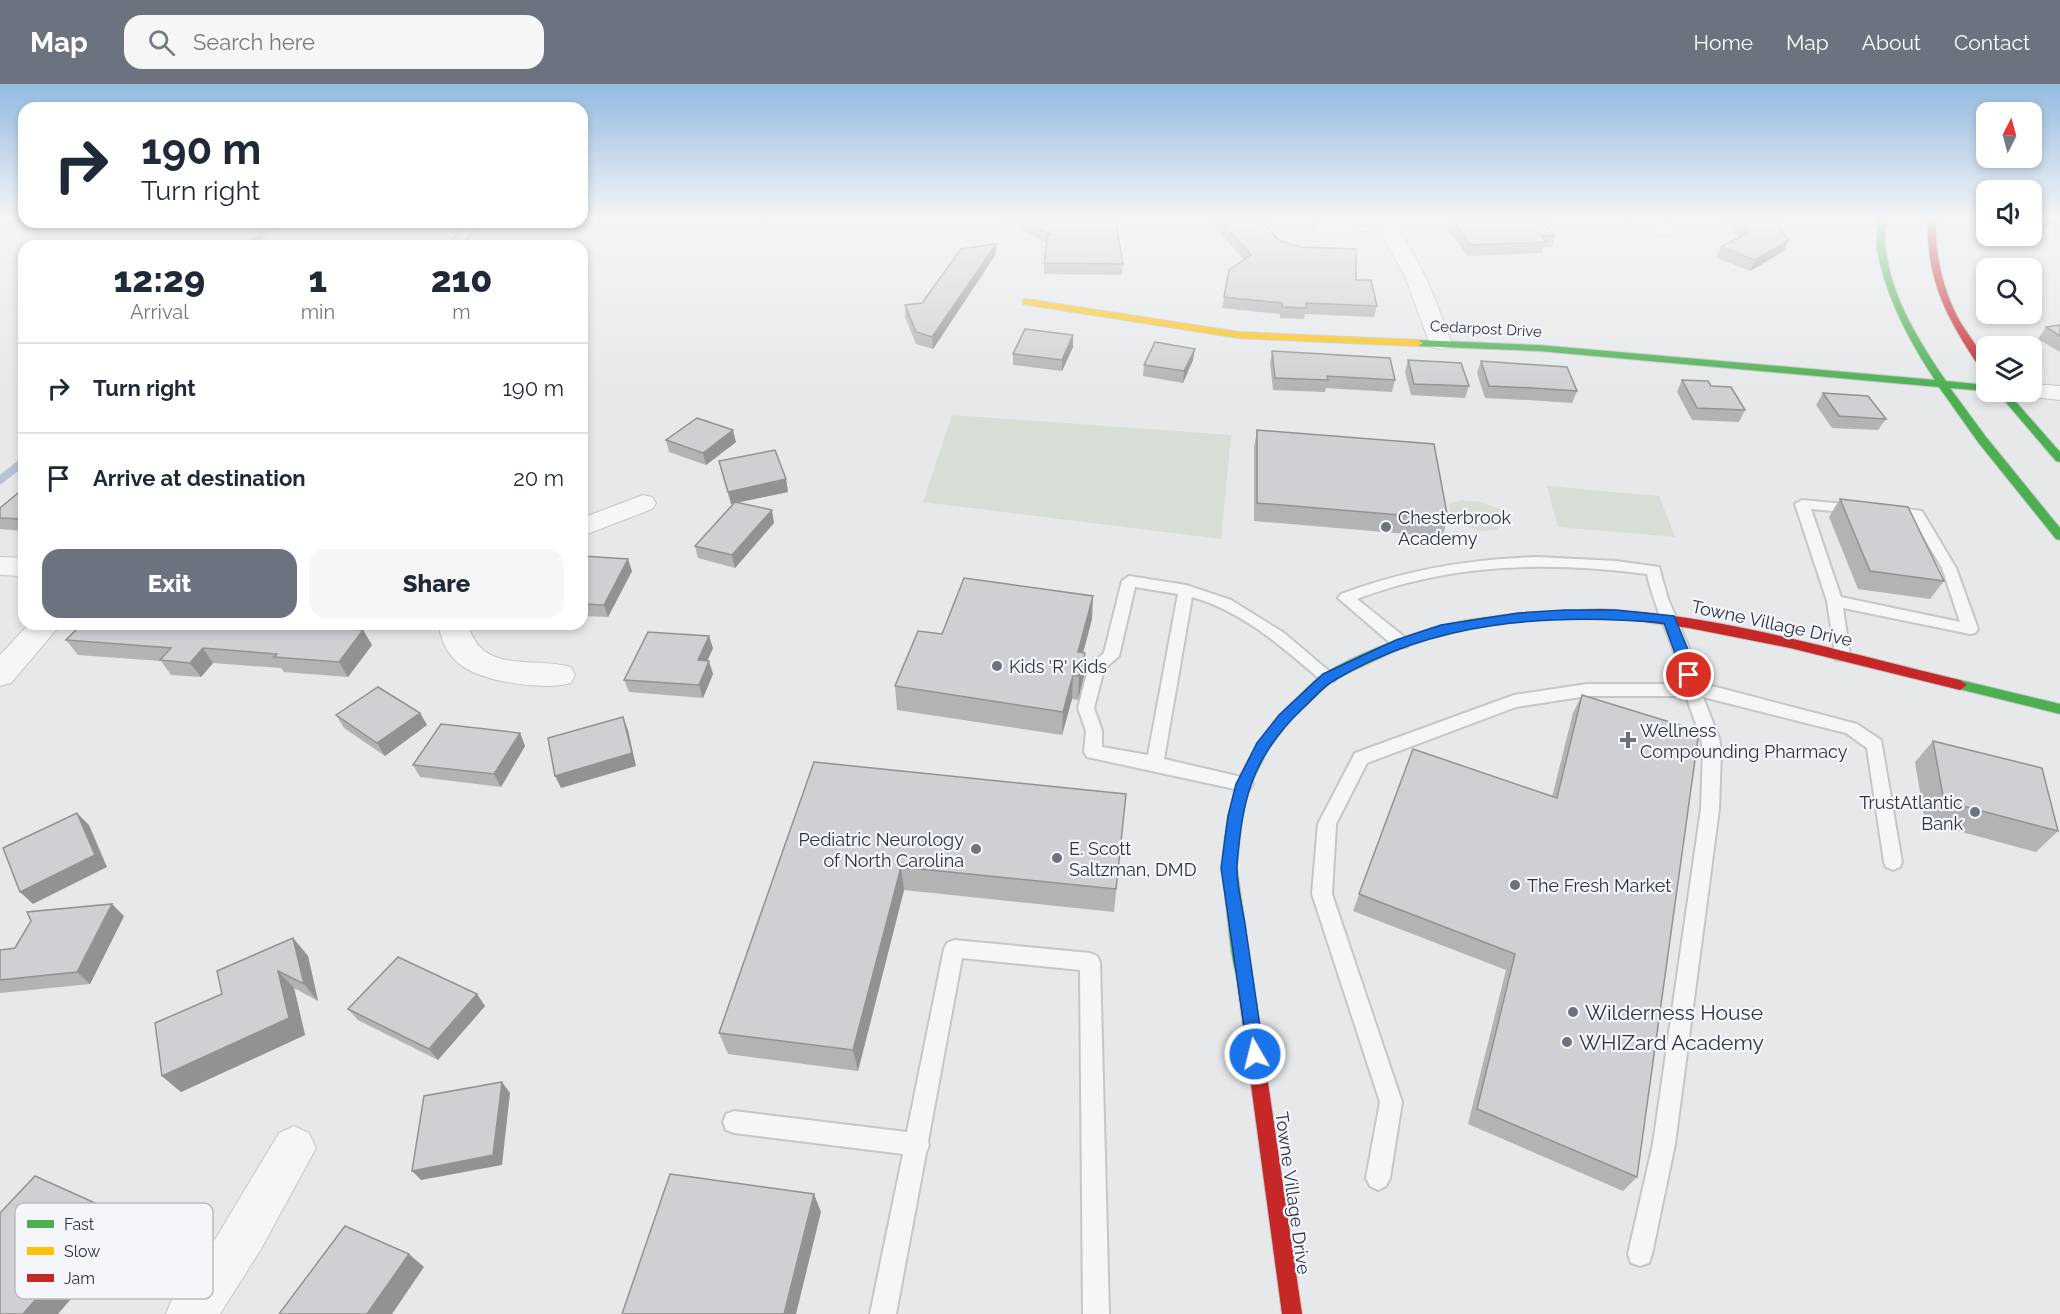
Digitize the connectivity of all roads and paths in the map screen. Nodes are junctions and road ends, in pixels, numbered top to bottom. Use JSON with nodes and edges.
{"nodes":[{"id":1,"x":1415,"y":274,"type":"edge"},
{"id":2,"x":1887,"y":274,"type":"edge"},
{"id":3,"x":1937,"y":274,"type":"edge"},
{"id":4,"x":1026,"y":302,"type":"dead end"},
{"id":5,"x":1440,"y":342,"type":"junction"},
{"id":6,"x":1976,"y":355,"type":"edge"},
{"id":7,"x":1944,"y":385,"type":"junction"},
{"id":8,"x":1976,"y":387,"type":"edge"},
{"id":9,"x":2042,"y":392,"type":"edge"},
{"id":10,"x":2060,"y":393,"type":"edge"},
{"id":11,"x":2011,"y":402,"type":"edge"},
{"id":12,"x":2060,"y":459,"type":"edge"},
{"id":13,"x":644,"y":503,"type":"dead end"},
{"id":14,"x":588,"y":526,"type":"edge"},
{"id":15,"x":2060,"y":536,"type":"edge"},
{"id":16,"x":0,"y":566,"type":"edge"},
{"id":17,"x":18,"y":567,"type":"edge"},
{"id":18,"x":1186,"y":590,"type":"junction"},
{"id":19,"x":1835,"y":601,"type":"junction"},
{"id":20,"x":1669,"y":619,"type":"junction"},
{"id":21,"x":41,"y":630,"type":"edge"},
{"id":22,"x":454,"y":630,"type":"edge"},
{"id":23,"x":1401,"y":643,"type":"junction"},
{"id":24,"x":1842,"y":656,"type":"junction"},
{"id":25,"x":0,"y":675,"type":"edge"},
{"id":26,"x":560,"y":675,"type":"dead end"},
{"id":27,"x":1328,"y":677,"type":"junction"},
{"id":28,"x":1692,"y":690,"type":"junction"},
{"id":29,"x":1548,"y":696,"type":"junction"},
{"id":30,"x":1583,"y":706,"type":"edge"},
{"id":31,"x":2060,"y":709,"type":"edge"},
{"id":32,"x":1686,"y":735,"type":"edge"},
{"id":33,"x":1710,"y":738,"type":"junction"},
{"id":34,"x":1155,"y":763,"type":"junction"},
{"id":35,"x":1244,"y":784,"type":"junction"},
{"id":36,"x":1893,"y":862,"type":"dead end"},
{"id":37,"x":734,"y":1122,"type":"dead end"},
{"id":38,"x":918,"y":1145,"type":"junction"},
{"id":39,"x":294,"y":1148,"type":"dead end"},
{"id":40,"x":1378,"y":1178,"type":"dead end"},
{"id":41,"x":1640,"y":1254,"type":"dead end"},
{"id":42,"x":213,"y":1282,"type":"edge"},
{"id":43,"x":202,"y":1299,"type":"edge"},
{"id":44,"x":190,"y":1314,"type":"edge"},
{"id":45,"x":883,"y":1314,"type":"edge"},
{"id":46,"x":1096,"y":1314,"type":"edge"},
{"id":47,"x":1292,"y":1314,"type":"edge"}],
"edges":[{"from":1,"to":5,"type":"street"},
{"from":2,"to":7,"type":"street"},
{"from":3,"to":6,"type":"street"},
{"from":4,"to":5,"type":"street","name":"Cedarpost Drive"},
{"from":5,"to":7,"type":"street","name":"Cedarpost Drive"},
{"from":7,"to":8,"type":"street","name":"Cedarpost Drive"},
{"from":7,"to":15,"type":"street"},
{"from":9,"to":10,"type":"street"},
{"from":11,"to":12,"type":"street"},
{"from":13,"to":14,"type":"street"},
{"from":16,"to":17,"type":"street"},
{"from":18,"to":27,"type":"lane"},
{"from":18,"to":34,"type":"lane"},
{"from":18,"to":34,"type":"lane"},
{"from":19,"to":19,"type":"lane"},
{"from":19,"to":24,"type":"lane"},
{"from":20,"to":23,"type":"street","name":"Towne Village Drive"},
{"from":20,"to":23,"type":"lane"},
{"from":20,"to":24,"type":"street","name":"Towne Village Drive"},
{"from":20,"to":28,"type":"lane"},
{"from":21,"to":25,"type":"street"},
{"from":22,"to":26,"type":"street"},
{"from":23,"to":27,"type":"street","name":"Towne Village Drive"},
{"from":24,"to":31,"type":"street","name":"Towne Village Drive"},
{"from":27,"to":35,"type":"street","name":"Towne Village Drive"},
{"from":28,"to":29,"type":"lane"},
{"from":28,"to":33,"type":"lane"},
{"from":28,"to":36,"type":"lane"},
{"from":29,"to":30,"type":"lane"},
{"from":29,"to":40,"type":"lane"},
{"from":32,"to":33,"type":"lane"},
{"from":33,"to":41,"type":"lane"},
{"from":34,"to":35,"type":"lane"},
{"from":35,"to":47,"type":"street","name":"Towne Village Drive"},
{"from":37,"to":38,"type":"lane"},
{"from":38,"to":45,"type":"lane"},
{"from":38,"to":46,"type":"lane"},
{"from":39,"to":42,"type":"street"},
{"from":43,"to":44,"type":"street"}]}
